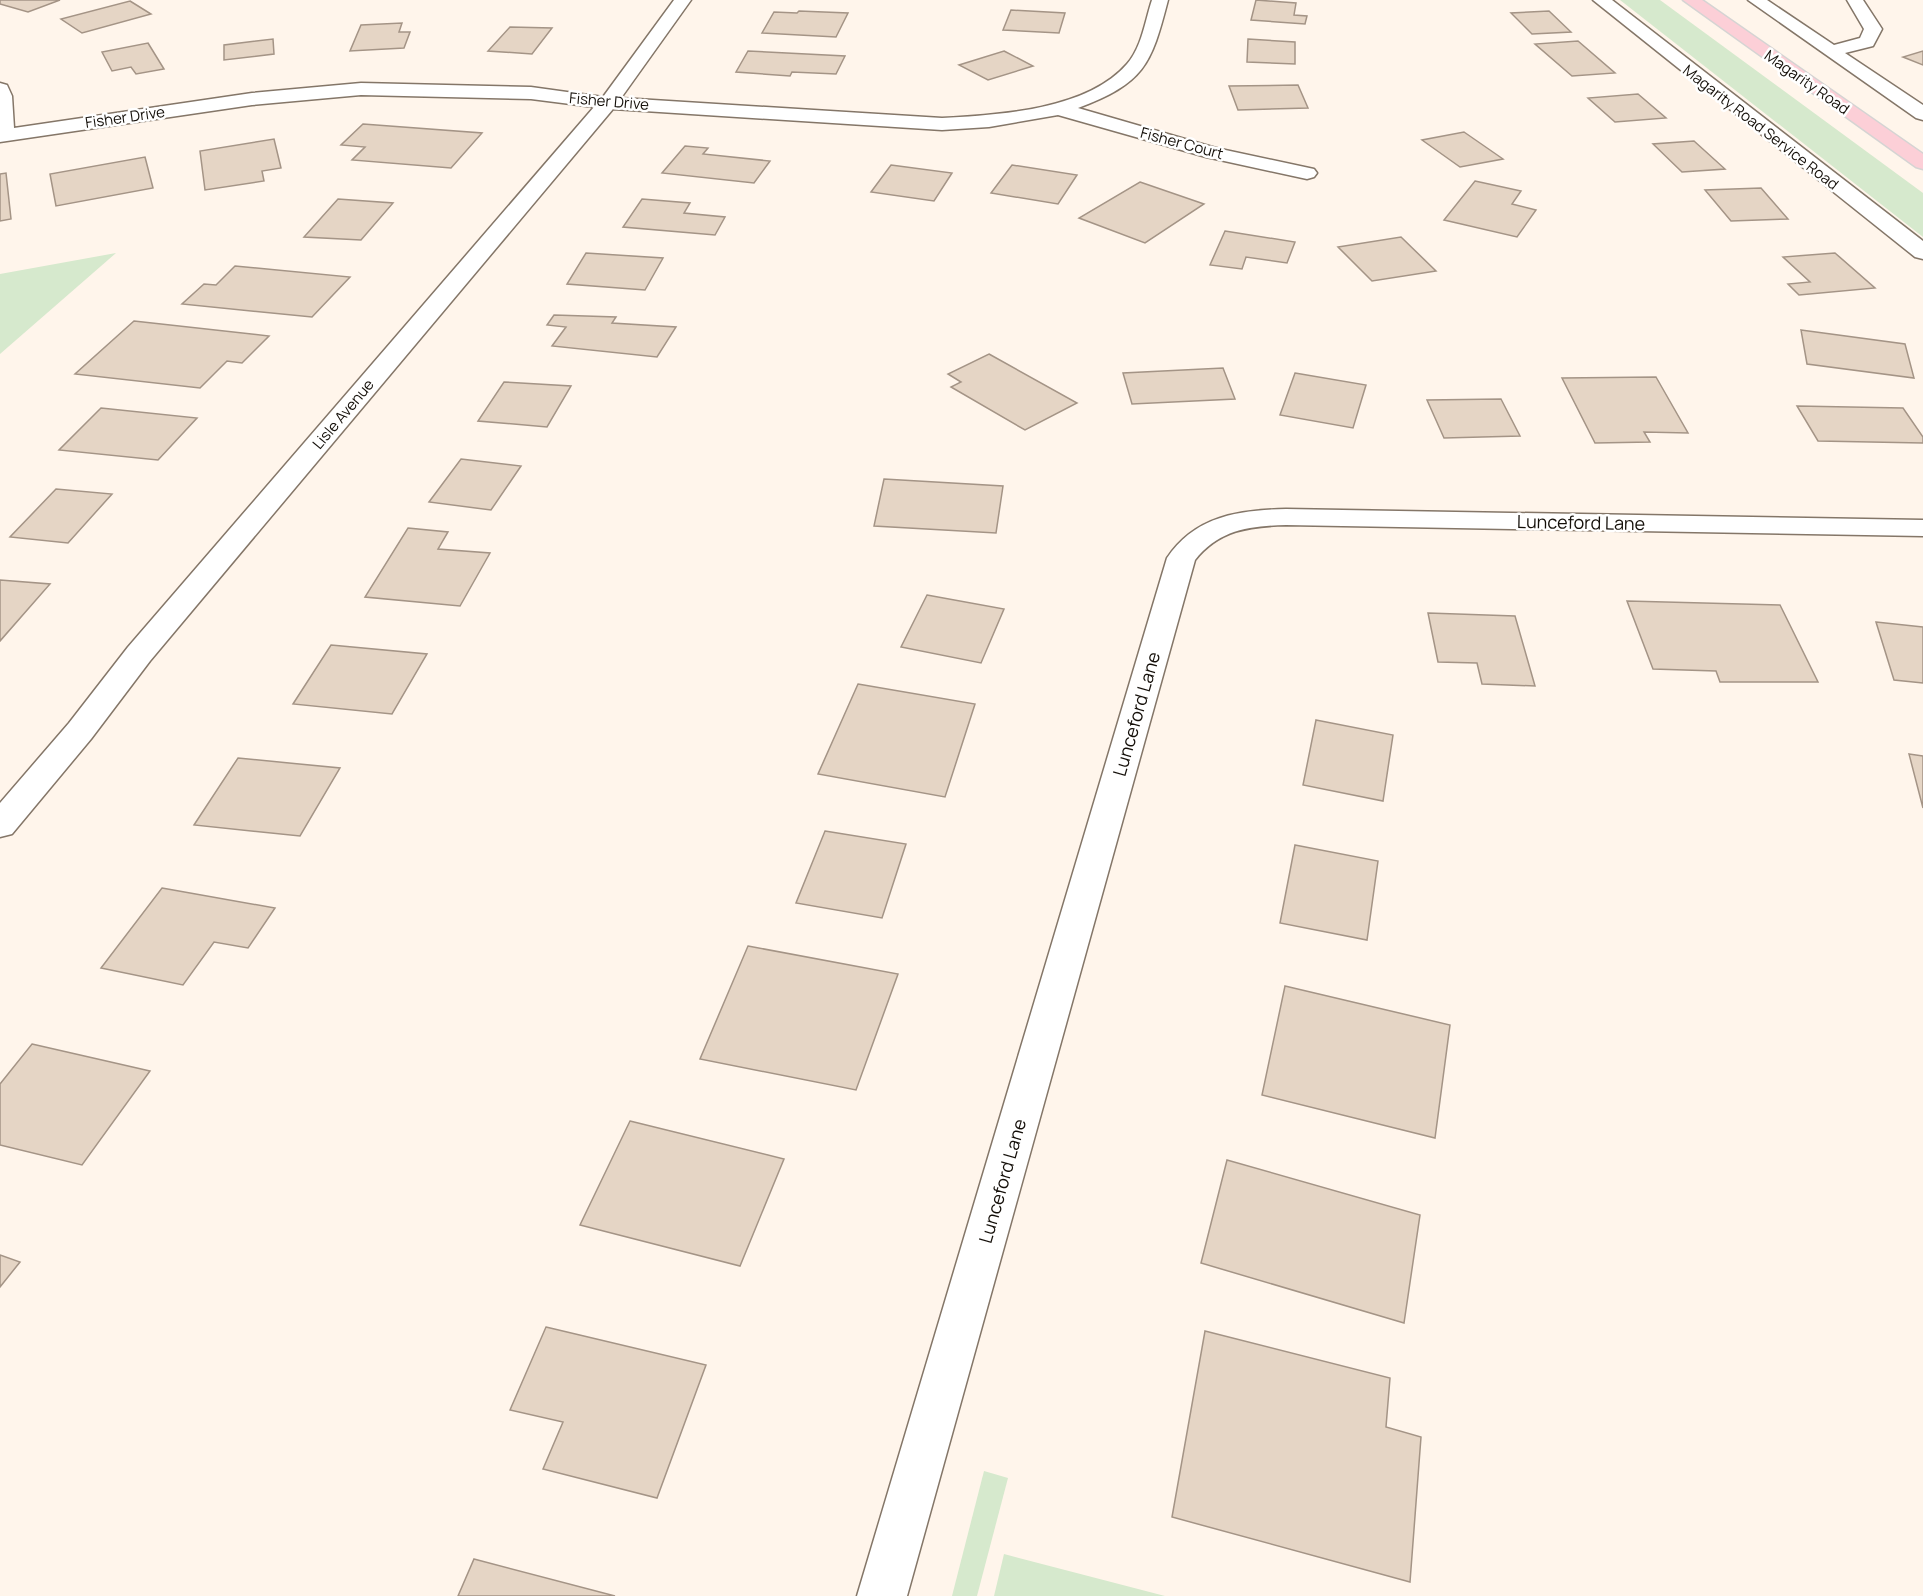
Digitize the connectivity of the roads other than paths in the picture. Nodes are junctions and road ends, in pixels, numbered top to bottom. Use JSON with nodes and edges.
{"nodes":[{"id":1,"x":682,"y":0,"type":"edge"},
{"id":2,"x":1160,"y":0,"type":"edge"},
{"id":3,"x":1601,"y":0,"type":"edge"},
{"id":4,"x":1691,"y":0,"type":"edge"},
{"id":5,"x":1756,"y":0,"type":"edge"},
{"id":6,"x":1855,"y":0,"type":"edge"},
{"id":7,"x":1831,"y":51,"type":"junction"},
{"id":8,"x":0,"y":89,"type":"edge"},
{"id":9,"x":608,"y":103,"type":"junction"},
{"id":10,"x":1059,"y":109,"type":"junction"},
{"id":11,"x":1923,"y":114,"type":"edge"},
{"id":12,"x":3,"y":135,"type":"edge"},
{"id":13,"x":1923,"y":164,"type":"edge"},
{"id":14,"x":1307,"y":173,"type":"dead end"},
{"id":15,"x":1923,"y":252,"type":"edge"},
{"id":16,"x":1923,"y":528,"type":"edge"},
{"id":17,"x":0,"y":825,"type":"edge"},
{"id":18,"x":882,"y":1596,"type":"edge"}],
"edges":[{"from":1,"to":9,"type":"street","name":"Lisle Avenue"},
{"from":2,"to":10,"type":"street","name":"Fisher Drive"},
{"from":3,"to":15,"type":"street","name":"Magarity Road Service Road"},
{"from":4,"to":13,"type":"main road","name":"Magarity Road"},
{"from":5,"to":7,"type":"street"},
{"from":6,"to":7,"type":"street"},
{"from":7,"to":11,"type":"street"},
{"from":8,"to":12,"type":"street"},
{"from":9,"to":10,"type":"street","name":"Fisher Drive"},
{"from":9,"to":12,"type":"street","name":"Fisher Drive"},
{"from":9,"to":17,"type":"street","name":"Lisle Avenue"},
{"from":10,"to":14,"type":"street","name":"Fisher Court"},
{"from":16,"to":18,"type":"street","name":"Lunceford Lane"}]}
